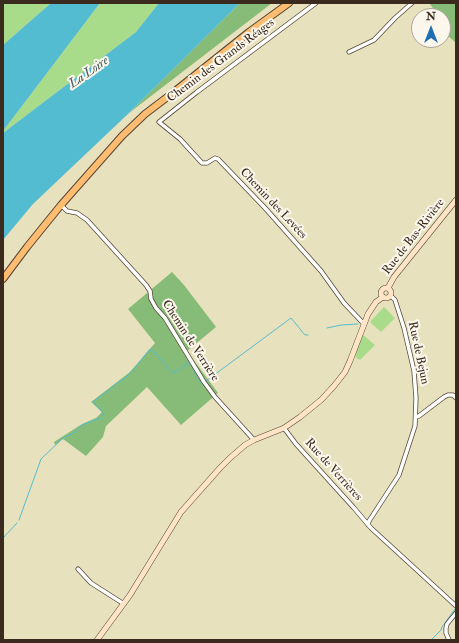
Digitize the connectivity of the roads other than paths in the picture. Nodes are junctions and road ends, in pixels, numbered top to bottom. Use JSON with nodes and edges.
{"nodes":[{"id":1,"x":289,"y":3,"type":"edge"},
{"id":2,"x":316,"y":3,"type":"edge"},
{"id":3,"x":412,"y":3,"type":"edge"},
{"id":4,"x":349,"y":52,"type":"dead end"},
{"id":5,"x":159,"y":122,"type":"joint"},
{"id":6,"x":456,"y":200,"type":"edge"},
{"id":7,"x":61,"y":205,"type":"junction"},
{"id":8,"x":3,"y":280,"type":"edge"},
{"id":9,"x":388,"y":288,"type":"junction"},
{"id":10,"x":391,"y":296,"type":"junction"},
{"id":11,"x":383,"y":297,"type":"junction"},
{"id":12,"x":363,"y":324,"type":"junction"},
{"id":13,"x":456,"y":398,"type":"edge"},
{"id":14,"x":416,"y":417,"type":"junction"},
{"id":15,"x":284,"y":428,"type":"junction"},
{"id":16,"x":254,"y":440,"type":"junction"},
{"id":17,"x":368,"y":525,"type":"junction"},
{"id":18,"x":78,"y":569,"type":"dead end"},
{"id":19,"x":124,"y":604,"type":"junction"},
{"id":20,"x":456,"y":606,"type":"edge"},
{"id":21,"x":456,"y":613,"type":"edge"},
{"id":22,"x":97,"y":640,"type":"edge"},
{"id":23,"x":449,"y":640,"type":"edge"}],
"edges":[{"from":1,"to":7,"type":"main road"},
{"from":2,"to":5,"type":"street","name":"Chemin des Grands Réages"},
{"from":3,"to":4,"type":"street"},
{"from":5,"to":12,"type":"street","name":"Chemin des Levées"},
{"from":6,"to":9,"type":"street","name":"Rue de Bas-Rivière"},
{"from":7,"to":8,"type":"main road"},
{"from":7,"to":16,"type":"street","name":"Chemin de Verrière"},
{"from":9,"to":10,"type":"street"},
{"from":9,"to":11,"type":"street"},
{"from":10,"to":11,"type":"street"},
{"from":10,"to":14,"type":"street","name":"Rue de Bejun"},
{"from":11,"to":12,"type":"street"},
{"from":12,"to":15,"type":"street"},
{"from":13,"to":14,"type":"street"},
{"from":14,"to":17,"type":"street","name":"Rue de Bejun"},
{"from":15,"to":16,"type":"street"},
{"from":15,"to":17,"type":"street","name":"Rue de Verrières"},
{"from":16,"to":19,"type":"street"},
{"from":17,"to":20,"type":"street","name":"Rue de Verrières"},
{"from":18,"to":19,"type":"street"},
{"from":19,"to":22,"type":"street"},
{"from":21,"to":23,"type":"street"}]}
